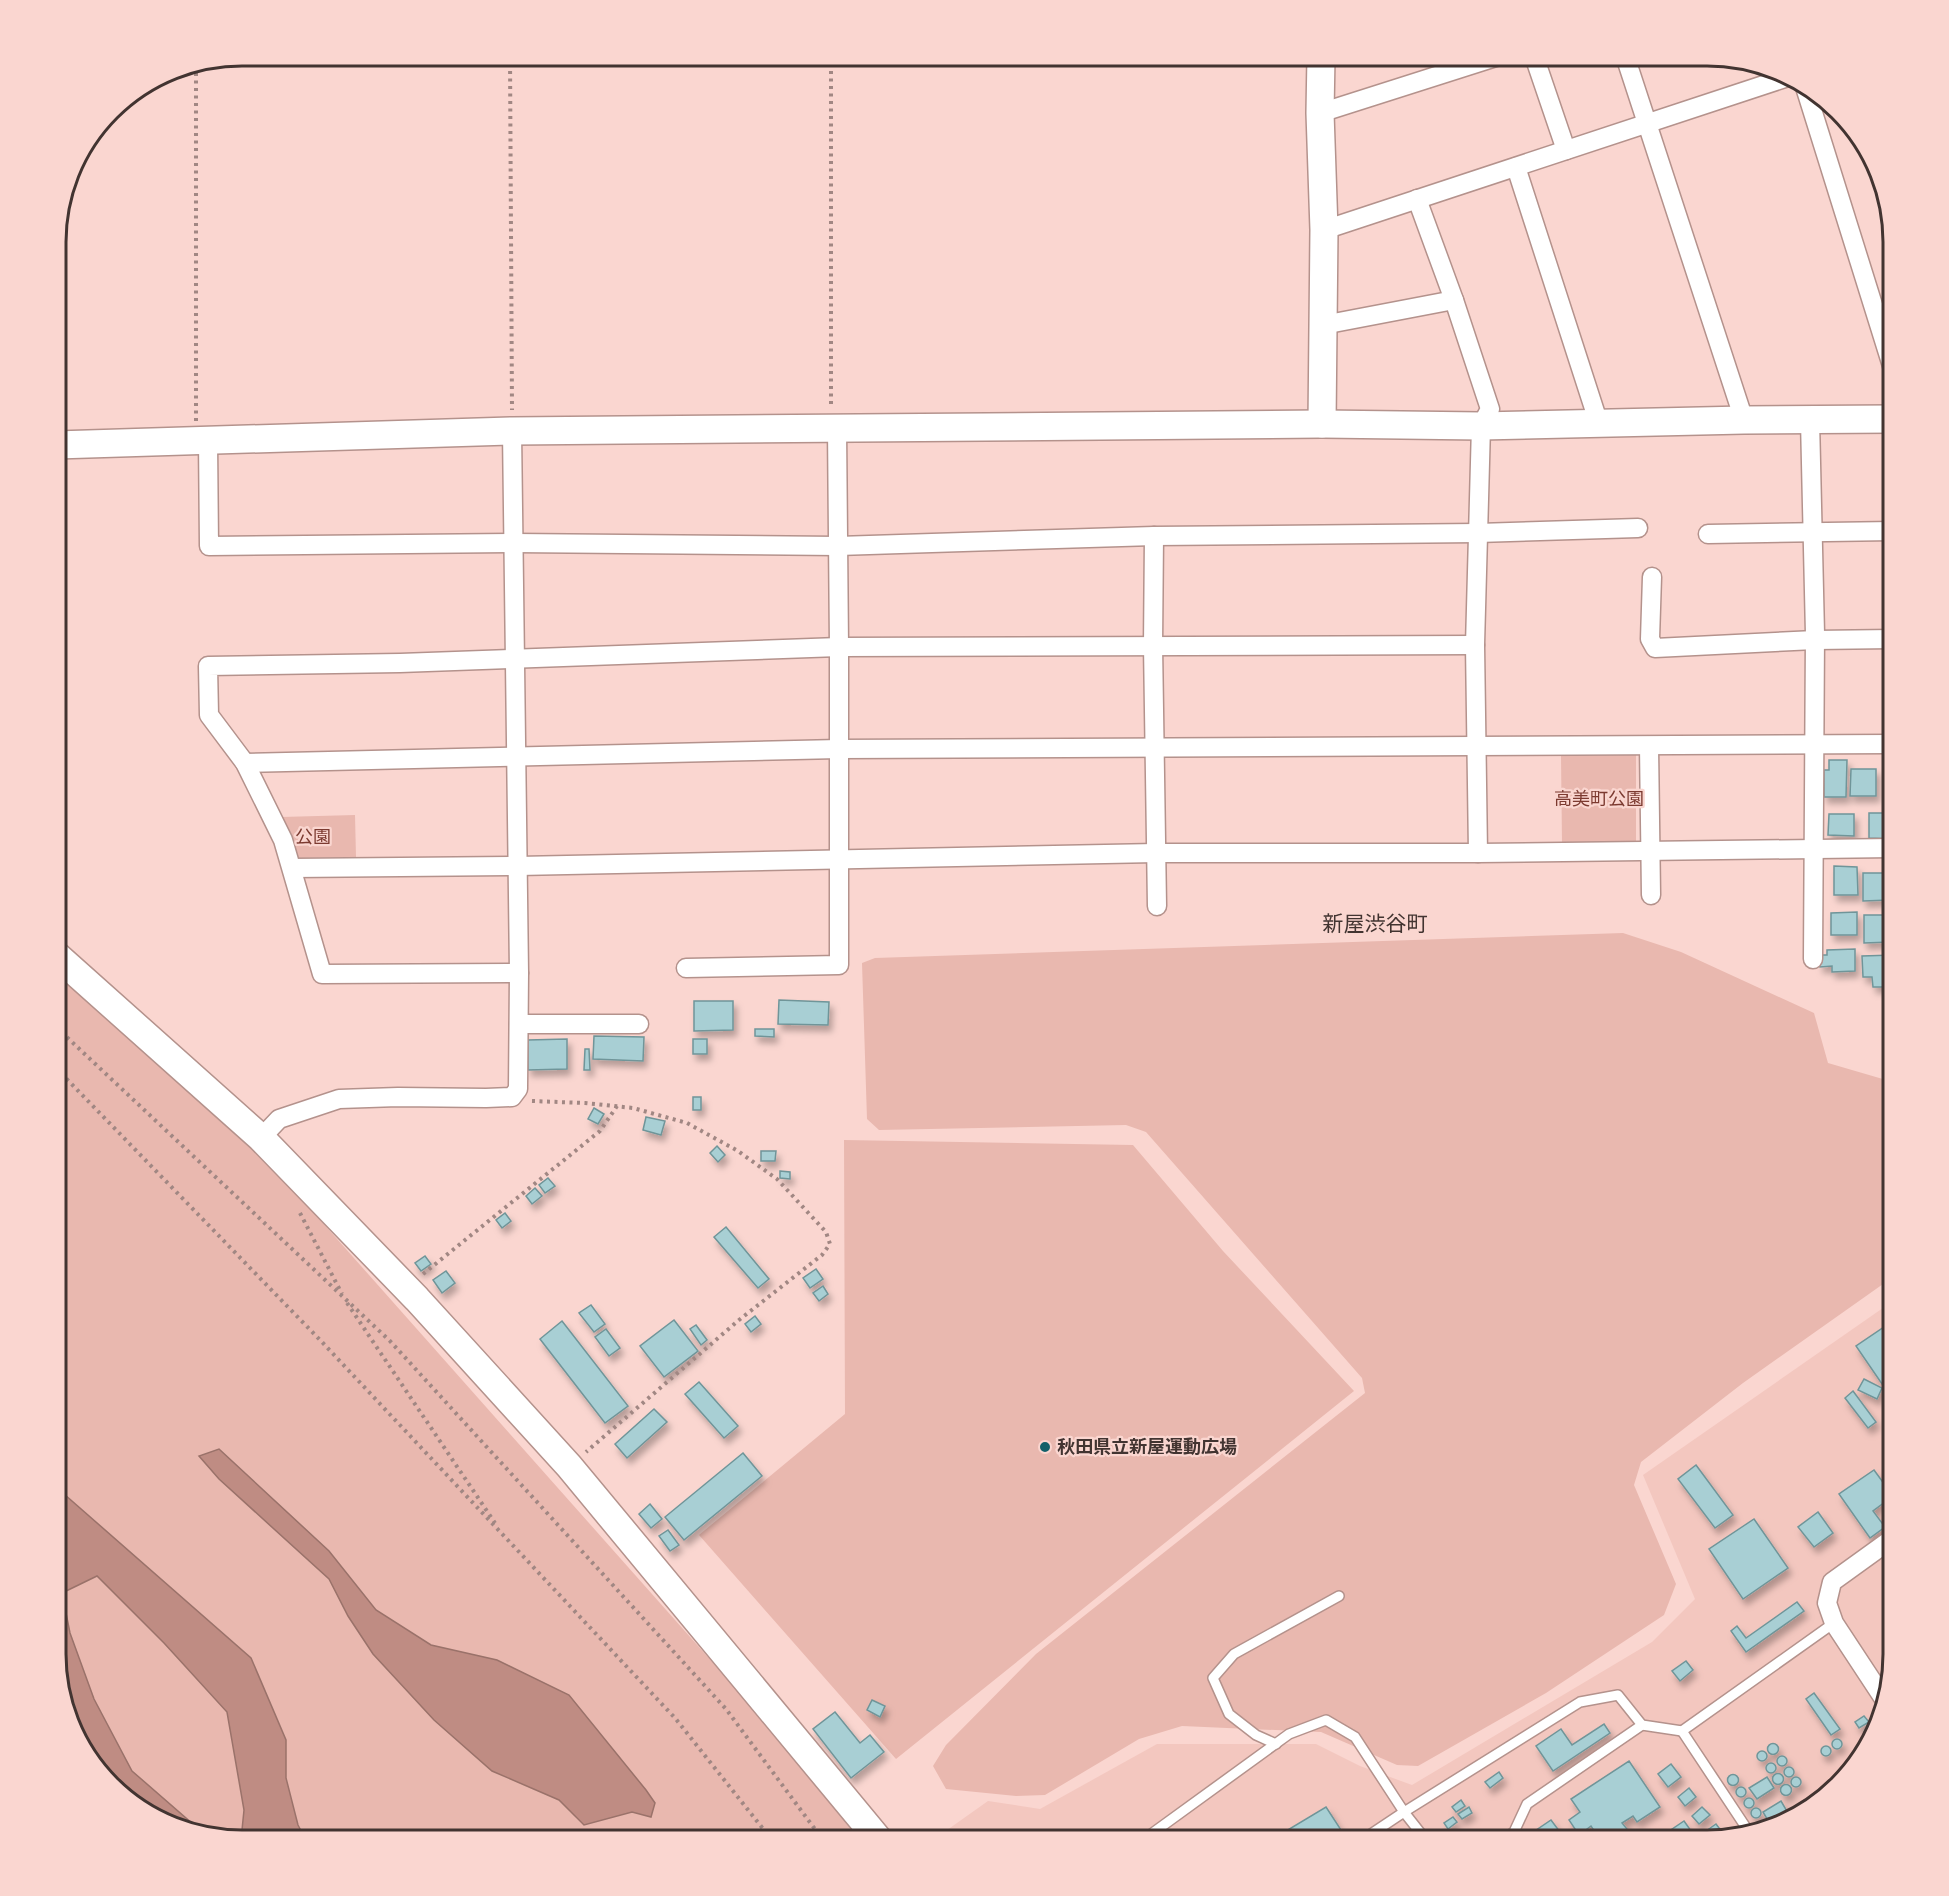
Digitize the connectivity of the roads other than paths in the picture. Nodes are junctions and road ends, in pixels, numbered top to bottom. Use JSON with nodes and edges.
{"nodes":[{"id":1,"x":1321,"y":66,"type":"edge"},
{"id":2,"x":1467,"y":66,"type":"edge"},
{"id":3,"x":1537,"y":66,"type":"edge"},
{"id":4,"x":1628,"y":66,"type":"edge"},
{"id":5,"x":1777,"y":81,"type":"edge"},
{"id":6,"x":1809,"y":98,"type":"edge"},
{"id":7,"x":1320,"y":113,"type":"junction"},
{"id":8,"x":1646,"y":124,"type":"junction"},
{"id":9,"x":1566,"y":150,"type":"junction"},
{"id":10,"x":1515,"y":167,"type":"junction"},
{"id":11,"x":1417,"y":199,"type":"junction"},
{"id":12,"x":1323,"y":230,"type":"junction"},
{"id":13,"x":1454,"y":300,"type":"junction"},
{"id":14,"x":1323,"y":325,"type":"junction"},
{"id":15,"x":1883,"y":337,"type":"edge"},
{"id":16,"x":1883,"y":419,"type":"edge"},
{"id":17,"x":1744,"y":420,"type":"junction"},
{"id":18,"x":1810,"y":420,"type":"junction"},
{"id":19,"x":1322,"y":424,"type":"junction"},
{"id":20,"x":1599,"y":424,"type":"junction"},
{"id":21,"x":1481,"y":426,"type":"junction"},
{"id":22,"x":834,"y":428,"type":"junction"},
{"id":23,"x":512,"y":431,"type":"junction"},
{"id":24,"x":202,"y":440,"type":"junction"},
{"id":25,"x":66,"y":445,"type":"edge"},
{"id":26,"x":1638,"y":528,"type":"dead end"},
{"id":27,"x":1883,"y":531,"type":"edge"},
{"id":28,"x":1812,"y":532,"type":"junction"},
{"id":29,"x":1478,"y":533,"type":"junction"},
{"id":30,"x":1708,"y":534,"type":"dead end"},
{"id":31,"x":1154,"y":536,"type":"junction"},
{"id":32,"x":514,"y":543,"type":"junction"},
{"id":33,"x":838,"y":546,"type":"junction"},
{"id":34,"x":1652,"y":577,"type":"dead end"},
{"id":35,"x":1883,"y":639,"type":"edge"},
{"id":36,"x":1815,"y":640,"type":"junction"},
{"id":37,"x":1153,"y":645,"type":"junction"},
{"id":38,"x":1475,"y":645,"type":"junction"},
{"id":39,"x":839,"y":646,"type":"junction"},
{"id":40,"x":515,"y":660,"type":"junction"},
{"id":41,"x":1883,"y":744,"type":"edge"},
{"id":42,"x":1813,"y":745,"type":"junction"},
{"id":43,"x":1648,"y":746,"type":"junction"},
{"id":44,"x":1477,"y":747,"type":"junction"},
{"id":45,"x":1154,"y":748,"type":"junction"},
{"id":46,"x":839,"y":749,"type":"junction"},
{"id":47,"x":516,"y":757,"type":"junction"},
{"id":48,"x":245,"y":763,"type":"junction"},
{"id":49,"x":1883,"y":848,"type":"edge"},
{"id":50,"x":1813,"y":849,"type":"junction"},
{"id":51,"x":1650,"y":852,"type":"junction"},
{"id":52,"x":1156,"y":853,"type":"junction"},
{"id":53,"x":1478,"y":854,"type":"junction"},
{"id":54,"x":839,"y":860,"type":"junction"},
{"id":55,"x":518,"y":866,"type":"junction"},
{"id":56,"x":292,"y":868,"type":"junction"},
{"id":57,"x":1651,"y":895,"type":"dead end"},
{"id":58,"x":1157,"y":906,"type":"dead end"},
{"id":59,"x":1813,"y":959,"type":"dead end"},
{"id":60,"x":66,"y":964,"type":"edge"},
{"id":61,"x":686,"y":968,"type":"dead end"},
{"id":62,"x":519,"y":973,"type":"junction"},
{"id":63,"x":519,"y":1024,"type":"junction"},
{"id":64,"x":639,"y":1024,"type":"dead end"},
{"id":65,"x":261,"y":1138,"type":"junction"},
{"id":66,"x":1883,"y":1545,"type":"edge"},
{"id":67,"x":1339,"y":1596,"type":"dead end"},
{"id":68,"x":1834,"y":1623,"type":"junction"},
{"id":69,"x":1879,"y":1691,"type":"edge"},
{"id":70,"x":1642,"y":1725,"type":"junction"},
{"id":71,"x":1682,"y":1731,"type":"junction"},
{"id":72,"x":1276,"y":1743,"type":"junction"},
{"id":73,"x":1404,"y":1812,"type":"junction"},
{"id":74,"x":1745,"y":1826,"type":"edge"},
{"id":75,"x":871,"y":1830,"type":"edge"},
{"id":76,"x":1157,"y":1830,"type":"edge"},
{"id":77,"x":1377,"y":1830,"type":"edge"},
{"id":78,"x":1418,"y":1830,"type":"edge"},
{"id":79,"x":1515,"y":1830,"type":"edge"}],
"edges":[{"from":1,"to":7,"type":"street"},
{"from":2,"to":7,"type":"street"},
{"from":3,"to":9,"type":"street"},
{"from":4,"to":8,"type":"street"},
{"from":5,"to":8,"type":"street"},
{"from":6,"to":15,"type":"street"},
{"from":7,"to":12,"type":"street"},
{"from":8,"to":9,"type":"street"},
{"from":8,"to":17,"type":"street"},
{"from":9,"to":10,"type":"street"},
{"from":10,"to":11,"type":"street"},
{"from":10,"to":20,"type":"street"},
{"from":11,"to":12,"type":"street"},
{"from":11,"to":13,"type":"street"},
{"from":12,"to":14,"type":"street"},
{"from":13,"to":14,"type":"street"},
{"from":13,"to":21,"type":"street"},
{"from":14,"to":19,"type":"street"},
{"from":16,"to":18,"type":"street"},
{"from":17,"to":18,"type":"street"},
{"from":17,"to":20,"type":"street"},
{"from":18,"to":28,"type":"street"},
{"from":19,"to":21,"type":"street"},
{"from":19,"to":22,"type":"street"},
{"from":20,"to":21,"type":"street"},
{"from":21,"to":29,"type":"street"},
{"from":22,"to":23,"type":"street"},
{"from":22,"to":33,"type":"street"},
{"from":23,"to":24,"type":"street"},
{"from":23,"to":32,"type":"street"},
{"from":24,"to":25,"type":"street"},
{"from":24,"to":32,"type":"street"},
{"from":26,"to":29,"type":"street"},
{"from":27,"to":28,"type":"street"},
{"from":28,"to":30,"type":"street"},
{"from":28,"to":36,"type":"street"},
{"from":29,"to":31,"type":"street"},
{"from":29,"to":38,"type":"street"},
{"from":31,"to":33,"type":"street"},
{"from":31,"to":37,"type":"street"},
{"from":32,"to":33,"type":"street"},
{"from":32,"to":40,"type":"street"},
{"from":33,"to":39,"type":"street"},
{"from":34,"to":36,"type":"street"},
{"from":35,"to":36,"type":"street"},
{"from":36,"to":42,"type":"street"},
{"from":37,"to":38,"type":"street"},
{"from":37,"to":39,"type":"street"},
{"from":37,"to":45,"type":"street"},
{"from":38,"to":44,"type":"street"},
{"from":39,"to":40,"type":"street"},
{"from":39,"to":46,"type":"street"},
{"from":40,"to":47,"type":"street"},
{"from":40,"to":48,"type":"street"},
{"from":41,"to":42,"type":"street"},
{"from":42,"to":43,"type":"street"},
{"from":42,"to":50,"type":"street"},
{"from":43,"to":44,"type":"street"},
{"from":43,"to":51,"type":"street"},
{"from":44,"to":45,"type":"street"},
{"from":44,"to":53,"type":"street"},
{"from":45,"to":46,"type":"street"},
{"from":45,"to":52,"type":"street"},
{"from":46,"to":47,"type":"street"},
{"from":46,"to":54,"type":"street"},
{"from":47,"to":48,"type":"street"},
{"from":47,"to":55,"type":"street"},
{"from":48,"to":56,"type":"street"},
{"from":49,"to":50,"type":"street"},
{"from":50,"to":51,"type":"street"},
{"from":50,"to":59,"type":"street"},
{"from":51,"to":53,"type":"street"},
{"from":51,"to":57,"type":"street"},
{"from":52,"to":53,"type":"street"},
{"from":52,"to":54,"type":"street"},
{"from":52,"to":58,"type":"street"},
{"from":54,"to":55,"type":"street"},
{"from":54,"to":61,"type":"street"},
{"from":55,"to":56,"type":"street"},
{"from":55,"to":62,"type":"street"},
{"from":56,"to":62,"type":"street"},
{"from":60,"to":65,"type":"street"},
{"from":62,"to":63,"type":"street"},
{"from":63,"to":64,"type":"street"},
{"from":63,"to":65,"type":"street"},
{"from":65,"to":75,"type":"street"},
{"from":66,"to":68,"type":"street"},
{"from":67,"to":72,"type":"lane"},
{"from":68,"to":69,"type":"street"},
{"from":68,"to":71,"type":"lane"},
{"from":70,"to":71,"type":"lane"},
{"from":70,"to":73,"type":"lane"},
{"from":70,"to":79,"type":"lane"},
{"from":71,"to":74,"type":"lane"},
{"from":72,"to":73,"type":"lane"},
{"from":72,"to":76,"type":"lane"},
{"from":73,"to":77,"type":"lane"},
{"from":73,"to":78,"type":"lane"}]}
